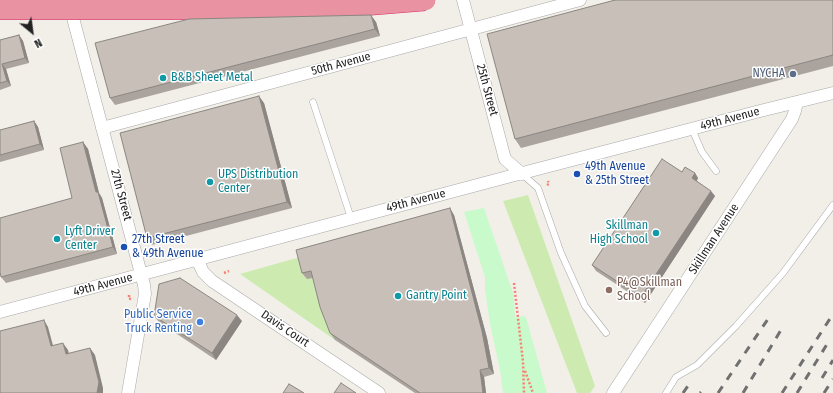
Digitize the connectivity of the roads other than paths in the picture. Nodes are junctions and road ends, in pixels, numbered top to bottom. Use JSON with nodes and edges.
{"nodes":[{"id":1,"x":69,"y":0,"type":"edge"},
{"id":2,"x":425,"y":0,"type":"edge"},
{"id":3,"x":463,"y":0,"type":"edge"},
{"id":4,"x":580,"y":0,"type":"edge"},
{"id":5,"x":0,"y":9,"type":"edge"},
{"id":6,"x":471,"y":29,"type":"junction"},
{"id":7,"x":833,"y":94,"type":"edge"},
{"id":8,"x":313,"y":102,"type":"dead end"},
{"id":9,"x":796,"y":102,"type":"junction"},
{"id":10,"x":102,"y":128,"type":"junction"},
{"id":11,"x":692,"y":129,"type":"junction"},
{"id":12,"x":716,"y":171,"type":"dead end"},
{"id":13,"x":522,"y":174,"type":"junction"},
{"id":14,"x":833,"y":205,"type":"edge"},
{"id":15,"x":351,"y":218,"type":"junction"},
{"id":16,"x":196,"y":259,"type":"junction"},
{"id":17,"x":142,"y":274,"type":"junction"},
{"id":18,"x":0,"y":312,"type":"edge"},
{"id":19,"x":606,"y":332,"type":"dead end"},
{"id":20,"x":128,"y":393,"type":"edge"},
{"id":21,"x":379,"y":393,"type":"edge"},
{"id":22,"x":613,"y":393,"type":"edge"},
{"id":23,"x":666,"y":393,"type":"edge"}],
"edges":[{"from":1,"to":10,"type":"street","name":"27th Street"},
{"from":2,"to":5,"type":"highway","bridge":true},
{"from":3,"to":6,"type":"street","name":"25th Street"},
{"from":4,"to":6,"type":"street","name":"50th Avenue"},
{"from":6,"to":10,"type":"street","name":"50th Avenue"},
{"from":6,"to":13,"type":"street","name":"25th Street"},
{"from":7,"to":9,"type":"street","name":"49th Avenue"},
{"from":8,"to":15,"type":"lane"},
{"from":9,"to":11,"type":"street","name":"49th Avenue"},
{"from":9,"to":22,"type":"street","name":"Skillman Avenue"},
{"from":10,"to":17,"type":"street","name":"27th Street"},
{"from":11,"to":12,"type":"lane"},
{"from":11,"to":13,"type":"street","name":"49th Avenue"},
{"from":13,"to":15,"type":"street","name":"49th Avenue"},
{"from":13,"to":19,"type":"lane"},
{"from":14,"to":23,"type":"lane"},
{"from":15,"to":16,"type":"street","name":"49th Avenue"},
{"from":16,"to":17,"type":"street","name":"49th Avenue"},
{"from":16,"to":21,"type":"street","name":"Davis Court"},
{"from":17,"to":18,"type":"street","name":"49th Avenue"},
{"from":17,"to":20,"type":"street","name":"27th Street"}]}
